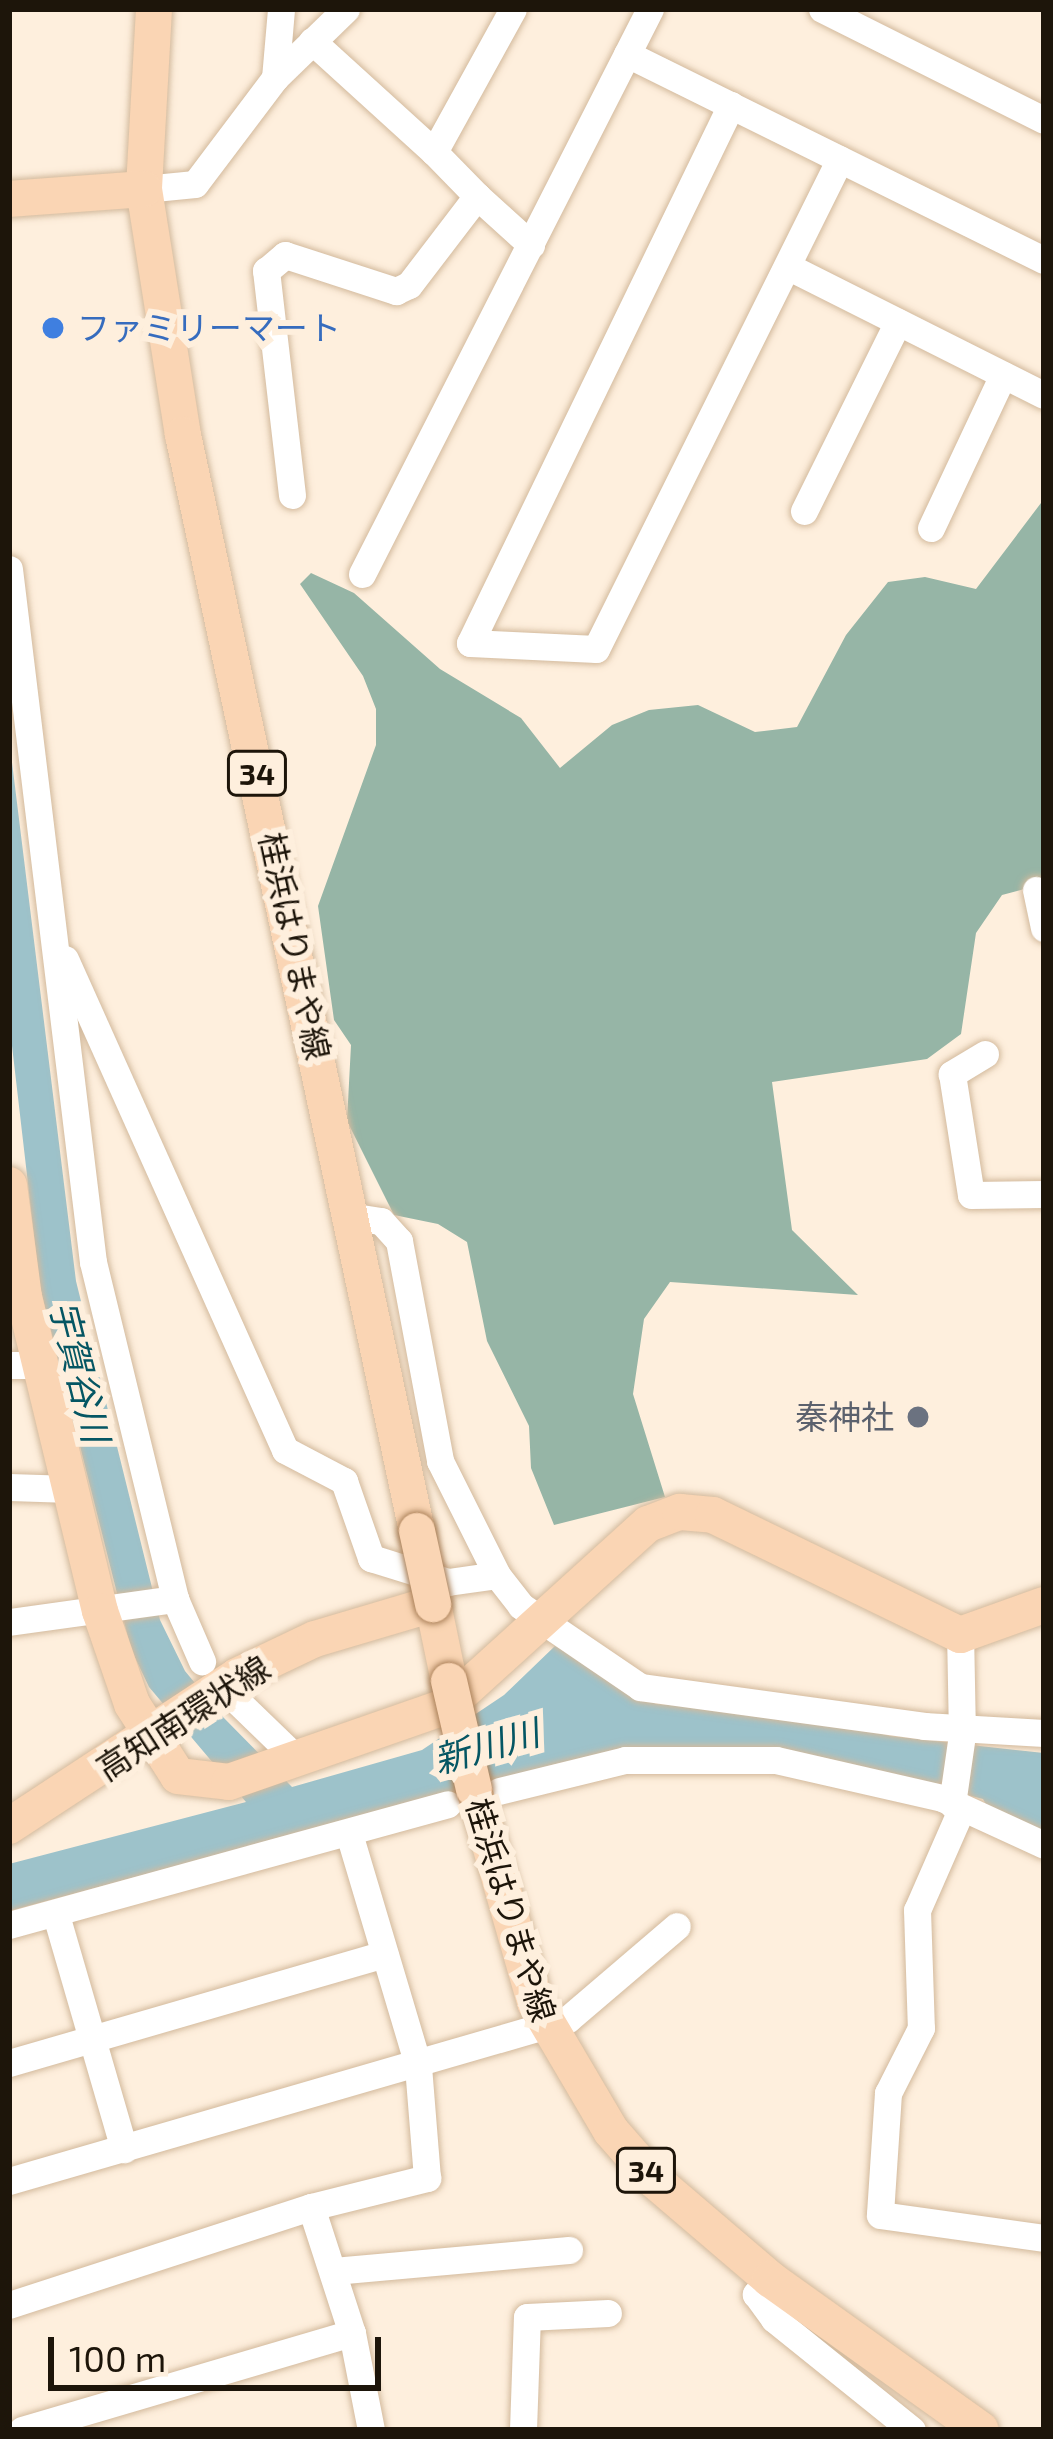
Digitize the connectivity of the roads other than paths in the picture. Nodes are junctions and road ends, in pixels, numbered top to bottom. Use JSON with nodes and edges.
{"nodes":[{"id":1,"x":154,"y":9,"type":"edge"},
{"id":2,"x":281,"y":9,"type":"edge"},
{"id":3,"x":346,"y":9,"type":"edge"},
{"id":4,"x":513,"y":9,"type":"edge"},
{"id":5,"x":650,"y":9,"type":"edge"},
{"id":6,"x":822,"y":9,"type":"edge"},
{"id":7,"x":312,"y":41,"type":"junction"},
{"id":8,"x":627,"y":53,"type":"junction"},
{"id":9,"x":275,"y":78,"type":"junction"},
{"id":10,"x":731,"y":105,"type":"junction"},
{"id":11,"x":1044,"y":120,"type":"edge"},
{"id":12,"x":434,"y":152,"type":"junction"},
{"id":13,"x":840,"y":159,"type":"junction"},
{"id":14,"x":144,"y":189,"type":"junction"},
{"id":15,"x":477,"y":196,"type":"junction"},
{"id":16,"x":9,"y":199,"type":"edge"},
{"id":17,"x":531,"y":244,"type":"junction"},
{"id":18,"x":1044,"y":260,"type":"edge"},
{"id":19,"x":789,"y":267,"type":"junction"},
{"id":20,"x":898,"y":322,"type":"junction"},
{"id":21,"x":1004,"y":375,"type":"junction"},
{"id":22,"x":1044,"y":395,"type":"edge"},
{"id":23,"x":292,"y":495,"type":"dead end"},
{"id":24,"x":804,"y":511,"type":"dead end"},
{"id":25,"x":931,"y":528,"type":"dead end"},
{"id":26,"x":9,"y":569,"type":"edge"},
{"id":27,"x":362,"y":574,"type":"dead end"},
{"id":28,"x":1036,"y":890,"type":"dead end"},
{"id":29,"x":51,"y":927,"type":"junction"},
{"id":30,"x":1044,"y":928,"type":"edge"},
{"id":31,"x":985,"y":1054,"type":"dead end"},
{"id":32,"x":9,"y":1185,"type":"edge"},
{"id":33,"x":1044,"y":1194,"type":"edge"},
{"id":34,"x":355,"y":1217,"type":"junction"},
{"id":35,"x":25,"y":1365,"type":"edge"},
{"id":36,"x":9,"y":1487,"type":"edge"},
{"id":37,"x":71,"y":1490,"type":"junction"},
{"id":38,"x":497,"y":1575,"type":"junction"},
{"id":39,"x":170,"y":1600,"type":"junction"},
{"id":40,"x":433,"y":1604,"type":"junction"},
{"id":41,"x":1044,"y":1605,"type":"edge"},
{"id":42,"x":108,"y":1610,"type":"junction"},
{"id":43,"x":546,"y":1620,"type":"junction"},
{"id":44,"x":9,"y":1622,"type":"edge"},
{"id":45,"x":960,"y":1635,"type":"junction"},
{"id":46,"x":218,"y":1684,"type":"junction"},
{"id":47,"x":160,"y":1728,"type":"junction"},
{"id":48,"x":962,"y":1731,"type":"junction"},
{"id":49,"x":1044,"y":1733,"type":"edge"},
{"id":50,"x":289,"y":1763,"type":"junction"},
{"id":51,"x":473,"y":1794,"type":"junction"},
{"id":52,"x":957,"y":1804,"type":"junction"},
{"id":53,"x":9,"y":1826,"type":"edge"},
{"id":54,"x":350,"y":1834,"type":"junction"},
{"id":55,"x":1044,"y":1845,"type":"edge"},
{"id":56,"x":56,"y":1915,"type":"junction"},
{"id":57,"x":9,"y":1925,"type":"edge"},
{"id":58,"x":677,"y":1926,"type":"dead end"},
{"id":59,"x":385,"y":1954,"type":"junction"},
{"id":60,"x":545,"y":2027,"type":"junction"},
{"id":61,"x":91,"y":2038,"type":"junction"},
{"id":62,"x":9,"y":2063,"type":"edge"},
{"id":63,"x":418,"y":2065,"type":"junction"},
{"id":64,"x":124,"y":2149,"type":"junction"},
{"id":65,"x":9,"y":2180,"type":"edge"},
{"id":66,"x":311,"y":2207,"type":"junction"},
{"id":67,"x":1044,"y":2238,"type":"edge"},
{"id":68,"x":569,"y":2250,"type":"dead end"},
{"id":69,"x":333,"y":2271,"type":"junction"},
{"id":70,"x":770,"y":2278,"type":"junction"},
{"id":71,"x":9,"y":2305,"type":"edge"},
{"id":72,"x":608,"y":2313,"type":"dead end"},
{"id":73,"x":352,"y":2333,"type":"junction"},
{"id":74,"x":22,"y":2430,"type":"edge"},
{"id":75,"x":371,"y":2430,"type":"edge"},
{"id":76,"x":523,"y":2430,"type":"edge"},
{"id":77,"x":912,"y":2430,"type":"edge"},
{"id":78,"x":981,"y":2430,"type":"edge"}],
"edges":[{"from":1,"to":14,"type":"main road","name":"桂浜はりまや線","number":"34"},
{"from":2,"to":9,"type":"street"},
{"from":3,"to":7,"type":"street"},
{"from":4,"to":12,"type":"street"},
{"from":5,"to":8,"type":"street"},
{"from":6,"to":11,"type":"street"},
{"from":7,"to":9,"type":"street"},
{"from":7,"to":12,"type":"street"},
{"from":8,"to":10,"type":"street"},
{"from":8,"to":17,"type":"street"},
{"from":9,"to":14,"type":"street"},
{"from":10,"to":13,"type":"street"},
{"from":10,"to":19,"type":"street"},
{"from":12,"to":15,"type":"street"},
{"from":13,"to":18,"type":"street"},
{"from":13,"to":19,"type":"street"},
{"from":14,"to":16,"type":"main road"},
{"from":14,"to":34,"type":"main road","name":"桂浜はりまや線","number":"34"},
{"from":15,"to":17,"type":"street"},
{"from":15,"to":23,"type":"street"},
{"from":17,"to":27,"type":"street"},
{"from":19,"to":20,"type":"street"},
{"from":20,"to":21,"type":"street"},
{"from":20,"to":24,"type":"street"},
{"from":21,"to":22,"type":"street"},
{"from":21,"to":25,"type":"street"},
{"from":26,"to":29,"type":"street"},
{"from":28,"to":30,"type":"street"},
{"from":29,"to":38,"type":"street"},
{"from":29,"to":39,"type":"street"},
{"from":31,"to":33,"type":"street"},
{"from":32,"to":35,"type":"main road"},
{"from":34,"to":38,"type":"street"},
{"from":34,"to":40,"type":"main road","name":"桂浜はりまや線","number":"34","bridge":true},
{"from":35,"to":37,"type":"main road"},
{"from":36,"to":37,"type":"street"},
{"from":37,"to":42,"type":"main road"},
{"from":38,"to":43,"type":"street"},
{"from":39,"to":42,"type":"street"},
{"from":39,"to":46,"type":"street"},
{"from":40,"to":46,"type":"main road","name":"高知南環状線"},
{"from":40,"to":51,"type":"main road","name":"桂浜はりまや線","number":"34","bridge":true},
{"from":41,"to":45,"type":"main road"},
{"from":42,"to":44,"type":"street"},
{"from":42,"to":47,"type":"main road"},
{"from":43,"to":45,"type":"main road"},
{"from":43,"to":48,"type":"street"},
{"from":43,"to":50,"type":"main road"},
{"from":45,"to":48,"type":"street"},
{"from":46,"to":47,"type":"main road","name":"高知南環状線"},
{"from":46,"to":50,"type":"street"},
{"from":47,"to":50,"type":"main road"},
{"from":47,"to":53,"type":"main road","name":"高知南環状線"},
{"from":48,"to":49,"type":"street"},
{"from":48,"to":52,"type":"street"},
{"from":51,"to":52,"type":"street"},
{"from":51,"to":54,"type":"street"},
{"from":51,"to":60,"type":"main road","name":"桂浜はりまや線","number":"34"},
{"from":52,"to":55,"type":"street"},
{"from":52,"to":67,"type":"street"},
{"from":54,"to":56,"type":"street"},
{"from":54,"to":59,"type":"street"},
{"from":56,"to":57,"type":"street"},
{"from":56,"to":61,"type":"street"},
{"from":58,"to":60,"type":"street"},
{"from":59,"to":61,"type":"street"},
{"from":59,"to":63,"type":"street"},
{"from":60,"to":63,"type":"street"},
{"from":60,"to":70,"type":"main road","name":"桂浜はりまや線","number":"34"},
{"from":61,"to":62,"type":"street"},
{"from":61,"to":64,"type":"street"},
{"from":63,"to":64,"type":"street"},
{"from":63,"to":66,"type":"street"},
{"from":64,"to":65,"type":"street"},
{"from":66,"to":69,"type":"street"},
{"from":66,"to":71,"type":"street"},
{"from":68,"to":69,"type":"street"},
{"from":69,"to":73,"type":"street"},
{"from":70,"to":77,"type":"street"},
{"from":70,"to":78,"type":"main road","name":"桂浜はりまや線","number":"34"},
{"from":72,"to":76,"type":"street"},
{"from":73,"to":74,"type":"street"},
{"from":73,"to":75,"type":"street"}]}
